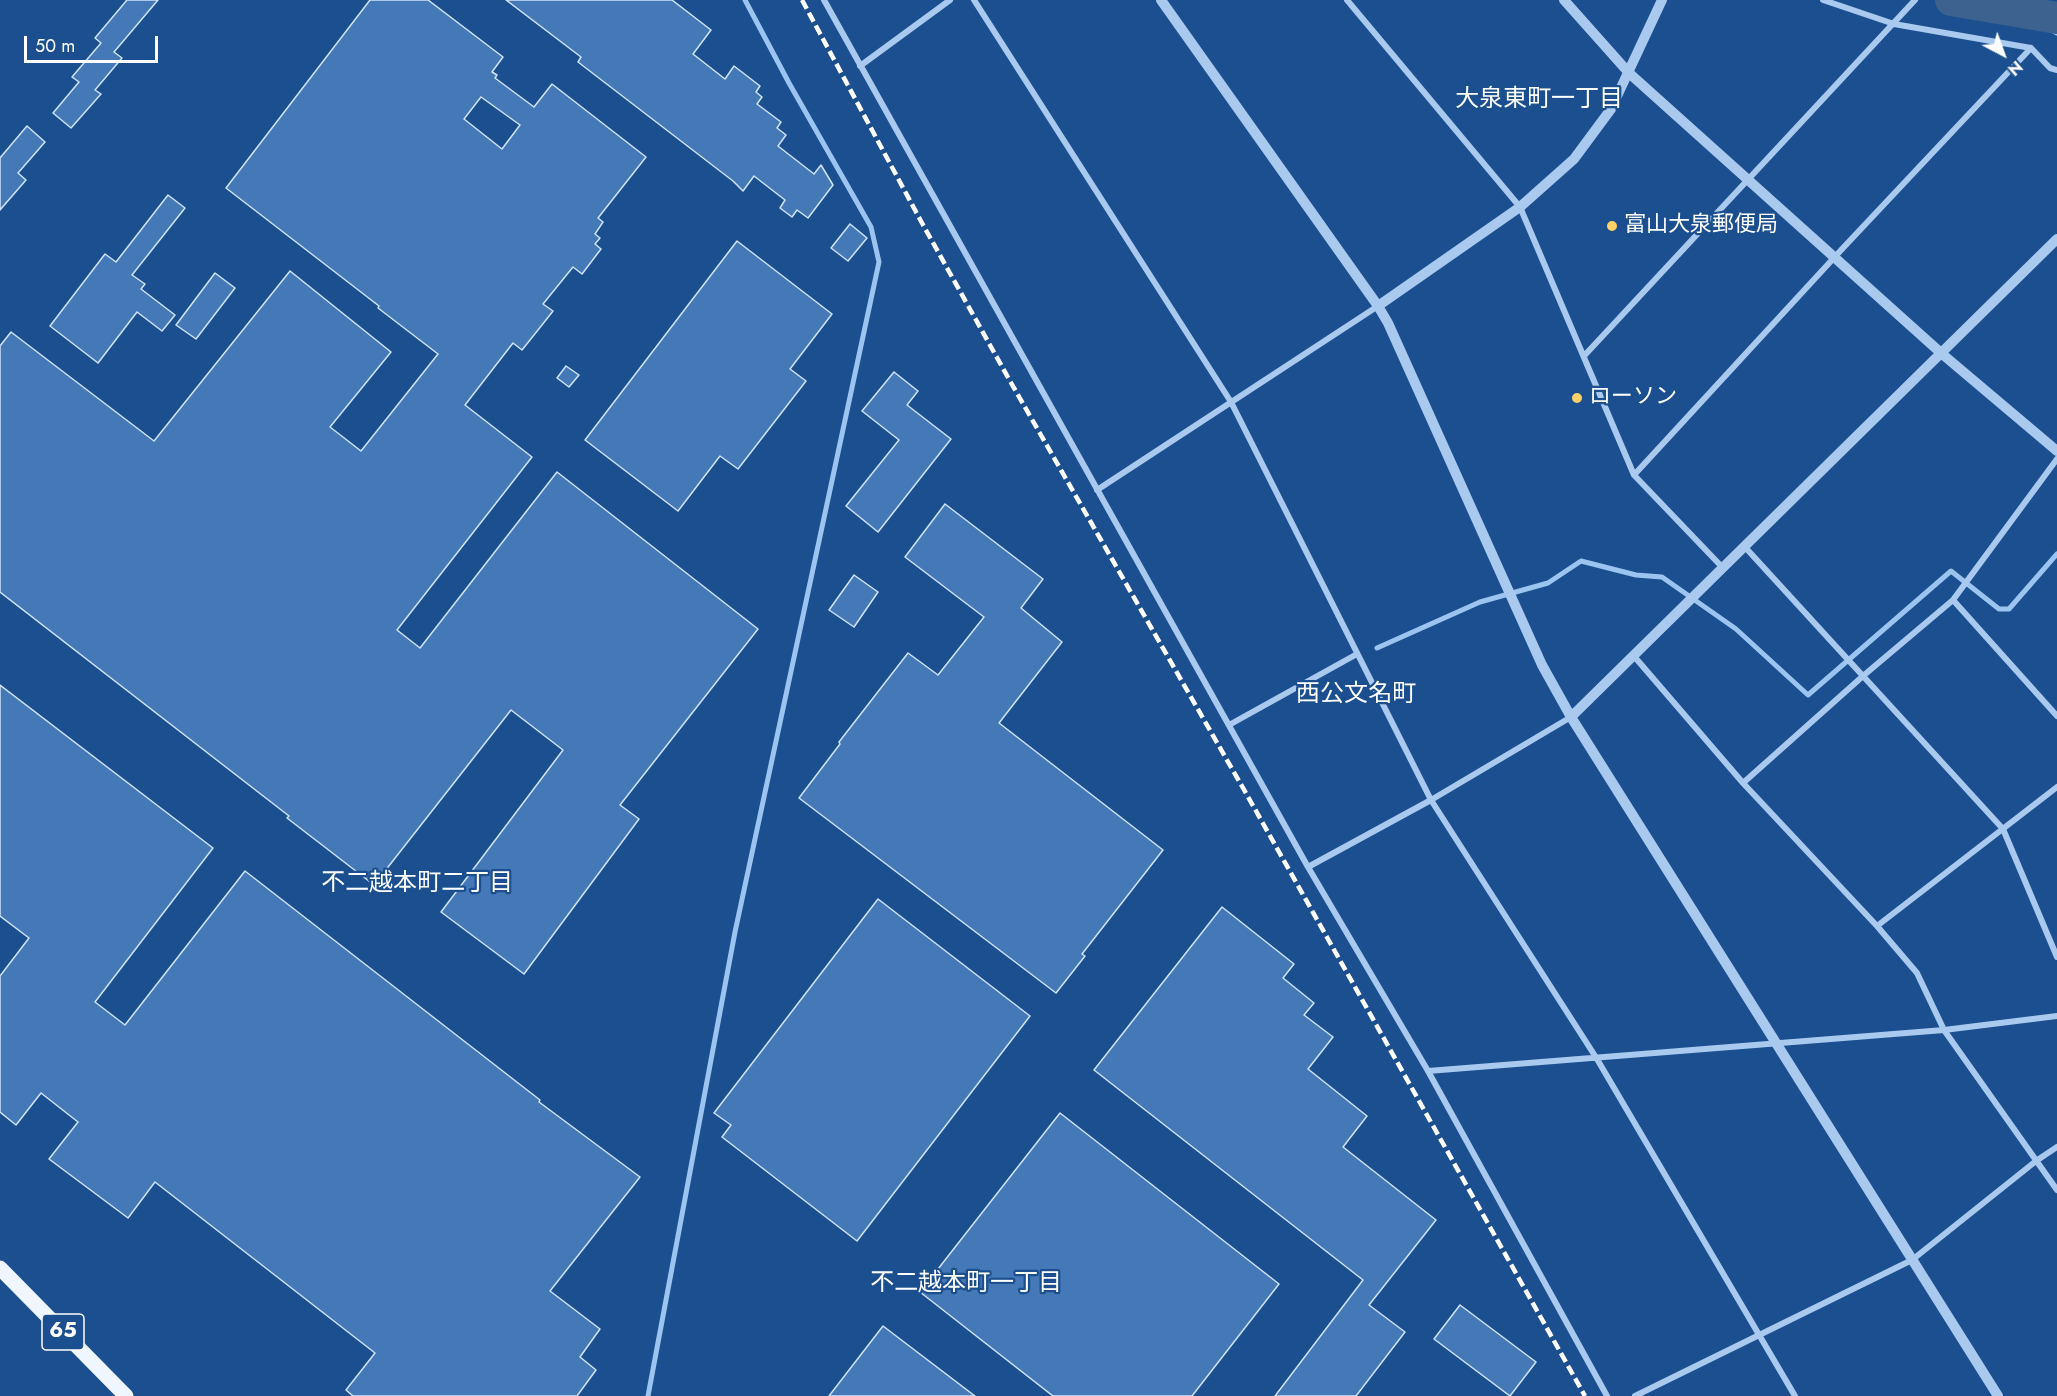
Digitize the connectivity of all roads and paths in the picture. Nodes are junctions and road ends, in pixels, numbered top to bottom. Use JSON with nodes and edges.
{"nodes":[{"id":1,"x":824,"y":0,"type":"edge"},
{"id":2,"x":950,"y":0,"type":"edge"},
{"id":3,"x":974,"y":0,"type":"edge"},
{"id":4,"x":1161,"y":0,"type":"edge"},
{"id":5,"x":1347,"y":0,"type":"edge"},
{"id":6,"x":1564,"y":0,"type":"edge"},
{"id":7,"x":1662,"y":0,"type":"edge"},
{"id":8,"x":1823,"y":0,"type":"edge"},
{"id":9,"x":1915,"y":0,"type":"edge"},
{"id":10,"x":1894,"y":24,"type":"junction"},
{"id":11,"x":2031,"y":48,"type":"junction"},
{"id":12,"x":860,"y":66,"type":"junction"},
{"id":13,"x":2057,"y":70,"type":"edge"},
{"id":14,"x":1629,"y":73,"type":"junction"},
{"id":15,"x":1748,"y":180,"type":"junction"},
{"id":16,"x":1520,"y":207,"type":"junction"},
{"id":17,"x":2057,"y":239,"type":"edge"},
{"id":18,"x":1834,"y":258,"type":"junction"},
{"id":19,"x":1378,"y":306,"type":"junction"},
{"id":20,"x":1941,"y":353,"type":"junction"},
{"id":21,"x":1584,"y":356,"type":"junction"},
{"id":22,"x":1231,"y":402,"type":"junction"},
{"id":23,"x":2057,"y":451,"type":"edge"},
{"id":24,"x":2057,"y":459,"type":"edge"},
{"id":25,"x":1634,"y":476,"type":"junction"},
{"id":26,"x":1097,"y":490,"type":"junction"},
{"id":27,"x":1744,"y":546,"type":"junction"},
{"id":28,"x":1723,"y":568,"type":"junction"},
{"id":29,"x":1953,"y":600,"type":"junction"},
{"id":30,"x":1357,"y":654,"type":"junction"},
{"id":31,"x":1633,"y":656,"type":"junction"},
{"id":32,"x":1863,"y":676,"type":"junction"},
{"id":33,"x":2057,"y":716,"type":"edge"},
{"id":34,"x":1571,"y":717,"type":"junction"},
{"id":35,"x":1229,"y":725,"type":"junction"},
{"id":36,"x":1743,"y":783,"type":"junction"},
{"id":37,"x":2057,"y":788,"type":"edge"},
{"id":38,"x":1431,"y":800,"type":"junction"},
{"id":39,"x":2003,"y":829,"type":"junction"},
{"id":40,"x":1308,"y":867,"type":"junction"},
{"id":41,"x":1877,"y":926,"type":"junction"},
{"id":42,"x":2057,"y":957,"type":"edge"},
{"id":43,"x":2057,"y":1016,"type":"edge"},
{"id":44,"x":1944,"y":1030,"type":"junction"},
{"id":45,"x":1775,"y":1042,"type":"junction"},
{"id":46,"x":1598,"y":1059,"type":"junction"},
{"id":47,"x":1428,"y":1071,"type":"junction"},
{"id":48,"x":2057,"y":1147,"type":"edge"},
{"id":49,"x":2036,"y":1161,"type":"junction"},
{"id":50,"x":2057,"y":1190,"type":"edge"},
{"id":51,"x":1912,"y":1260,"type":"junction"},
{"id":52,"x":0,"y":1268,"type":"edge"},
{"id":53,"x":1760,"y":1336,"type":"junction"},
{"id":54,"x":126,"y":1396,"type":"edge"},
{"id":55,"x":1607,"y":1396,"type":"edge"},
{"id":56,"x":1635,"y":1396,"type":"edge"},
{"id":57,"x":1795,"y":1396,"type":"edge"},
{"id":58,"x":1998,"y":1396,"type":"edge"}],
"edges":[{"from":1,"to":12,"type":"street"},
{"from":2,"to":12,"type":"street"},
{"from":3,"to":22,"type":"street"},
{"from":4,"to":19,"type":"street"},
{"from":5,"to":16,"type":"street"},
{"from":6,"to":14,"type":"street"},
{"from":7,"to":14,"type":"street"},
{"from":8,"to":10,"type":"street"},
{"from":9,"to":10,"type":"street"},
{"from":10,"to":11,"type":"street"},
{"from":10,"to":15,"type":"street"},
{"from":11,"to":13,"type":"street"},
{"from":11,"to":18,"type":"street"},
{"from":12,"to":26,"type":"street"},
{"from":14,"to":15,"type":"street"},
{"from":14,"to":16,"type":"street"},
{"from":15,"to":18,"type":"street"},
{"from":15,"to":21,"type":"street"},
{"from":16,"to":19,"type":"street"},
{"from":16,"to":21,"type":"street"},
{"from":17,"to":20,"type":"street"},
{"from":18,"to":20,"type":"street"},
{"from":18,"to":25,"type":"street"},
{"from":19,"to":22,"type":"street"},
{"from":19,"to":34,"type":"street"},
{"from":20,"to":23,"type":"street"},
{"from":20,"to":27,"type":"street"},
{"from":21,"to":25,"type":"street"},
{"from":22,"to":26,"type":"street"},
{"from":22,"to":30,"type":"street"},
{"from":24,"to":29,"type":"street"},
{"from":25,"to":28,"type":"street"},
{"from":26,"to":35,"type":"street"},
{"from":27,"to":28,"type":"street"},
{"from":27,"to":32,"type":"street"},
{"from":28,"to":31,"type":"street"},
{"from":29,"to":32,"type":"street"},
{"from":29,"to":33,"type":"street"},
{"from":30,"to":35,"type":"street"},
{"from":30,"to":38,"type":"street"},
{"from":31,"to":34,"type":"street"},
{"from":31,"to":36,"type":"street"},
{"from":32,"to":36,"type":"street"},
{"from":32,"to":39,"type":"street"},
{"from":34,"to":38,"type":"street"},
{"from":34,"to":45,"type":"street"},
{"from":35,"to":40,"type":"street"},
{"from":36,"to":41,"type":"street"},
{"from":37,"to":39,"type":"street"},
{"from":38,"to":40,"type":"street"},
{"from":38,"to":46,"type":"street"},
{"from":39,"to":41,"type":"street"},
{"from":39,"to":42,"type":"street"},
{"from":40,"to":47,"type":"street"},
{"from":41,"to":44,"type":"street"},
{"from":43,"to":44,"type":"street"},
{"from":44,"to":45,"type":"street"},
{"from":44,"to":49,"type":"street"},
{"from":45,"to":46,"type":"street"},
{"from":45,"to":51,"type":"street"},
{"from":46,"to":47,"type":"street"},
{"from":46,"to":53,"type":"street"},
{"from":47,"to":55,"type":"street"},
{"from":48,"to":49,"type":"street"},
{"from":49,"to":50,"type":"street"},
{"from":49,"to":51,"type":"street"},
{"from":51,"to":53,"type":"street"},
{"from":51,"to":58,"type":"street"},
{"from":52,"to":54,"type":"main road","number":"65"},
{"from":53,"to":56,"type":"street"},
{"from":53,"to":57,"type":"street"}]}
